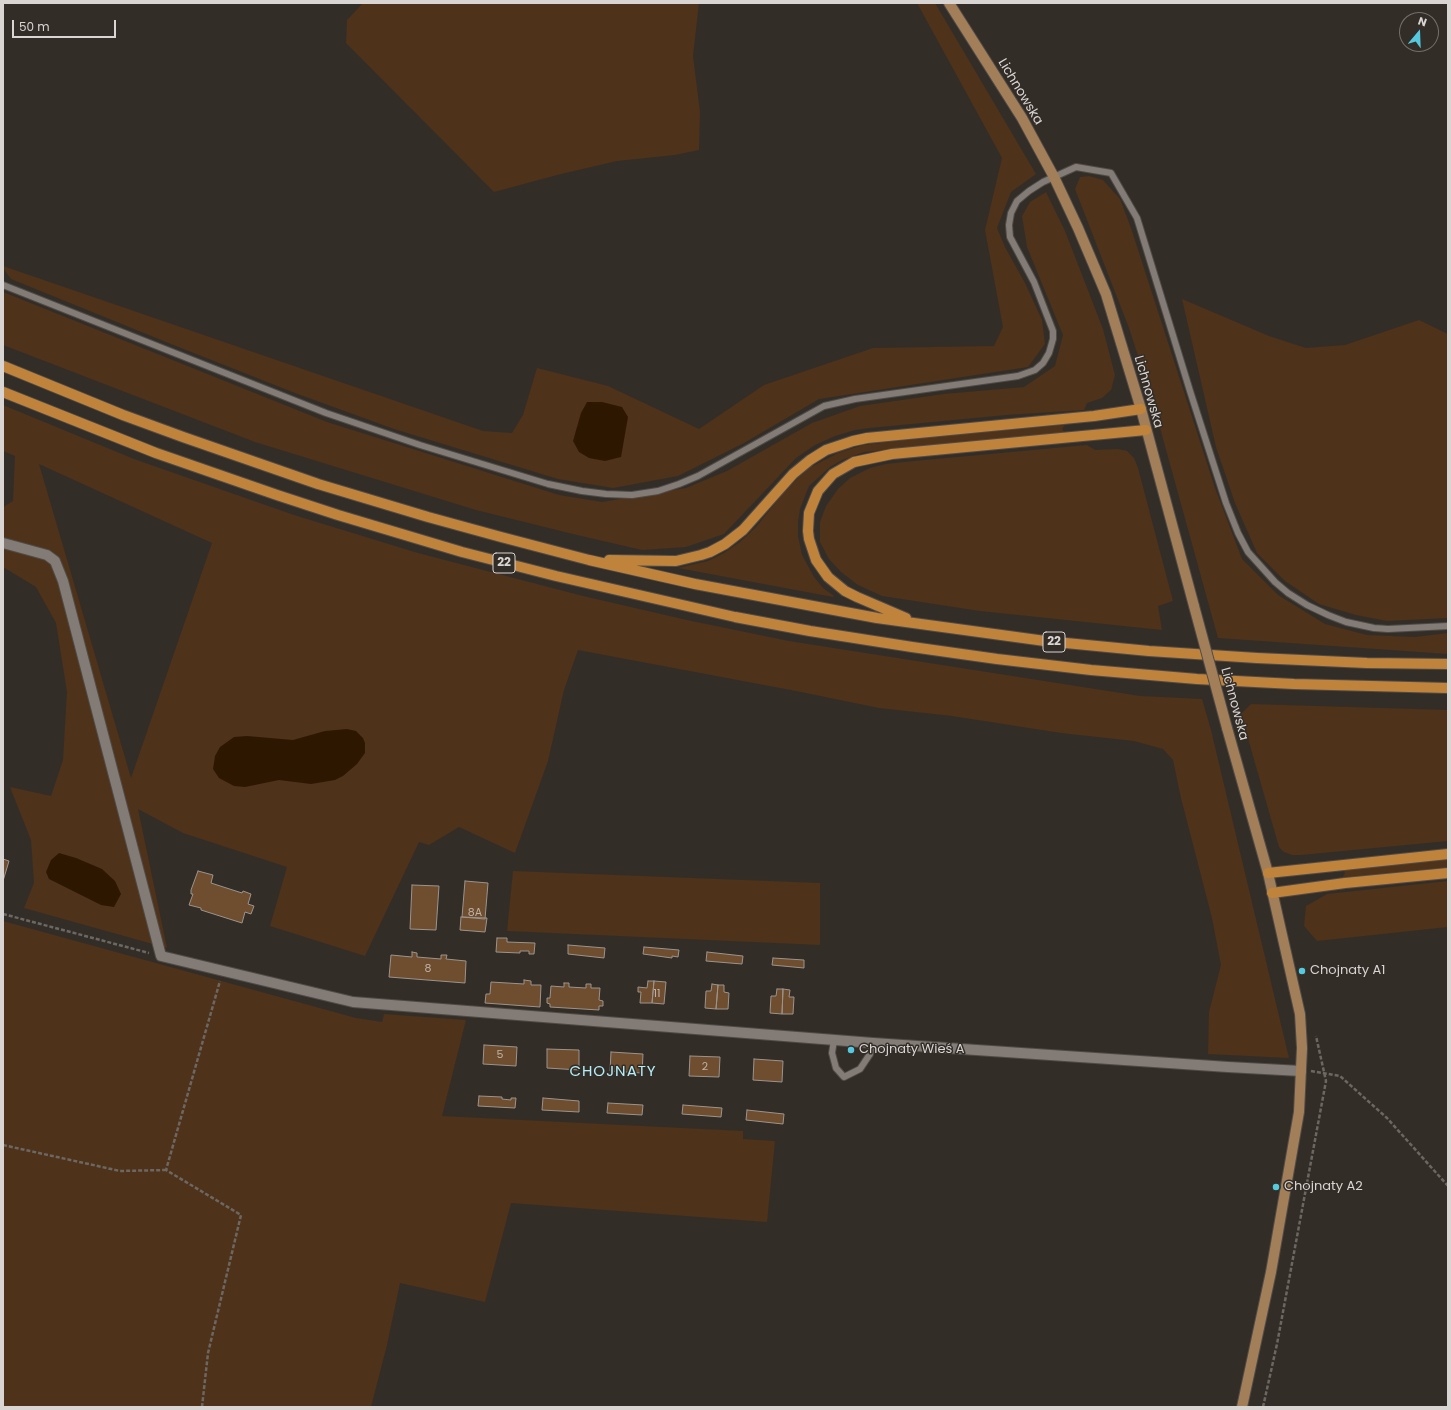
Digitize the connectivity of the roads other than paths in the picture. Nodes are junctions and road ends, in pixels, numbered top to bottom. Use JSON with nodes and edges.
{"nodes":[{"id":1,"x":949,"y":3,"type":"edge"},
{"id":2,"x":1054,"y":177,"type":"junction"},
{"id":3,"x":3,"y":285,"type":"edge"},
{"id":4,"x":3,"y":366,"type":"edge"},
{"id":5,"x":3,"y":392,"type":"edge"},
{"id":6,"x":1141,"y":409,"type":"junction"},
{"id":7,"x":1146,"y":430,"type":"junction"},
{"id":8,"x":3,"y":543,"type":"edge"},
{"id":9,"x":589,"y":560,"type":"junction"},
{"id":10,"x":920,"y":625,"type":"junction"},
{"id":11,"x":1448,"y":626,"type":"edge"},
{"id":12,"x":1448,"y":664,"type":"edge"},
{"id":13,"x":1448,"y":688,"type":"edge"},
{"id":14,"x":1448,"y":854,"type":"edge"},
{"id":15,"x":1268,"y":873,"type":"junction"},
{"id":16,"x":1448,"y":873,"type":"edge"},
{"id":17,"x":1272,"y":893,"type":"junction"},
{"id":18,"x":834,"y":1040,"type":"junction"},
{"id":19,"x":872,"y":1043,"type":"junction"},
{"id":20,"x":1301,"y":1071,"type":"junction"},
{"id":21,"x":1242,"y":1407,"type":"edge"}],
"edges":[{"from":1,"to":2,"type":"street","name":"Lichnowska"},
{"from":2,"to":3,"type":"lane"},
{"from":2,"to":6,"type":"street","name":"Lichnowska"},
{"from":2,"to":11,"type":"lane"},
{"from":4,"to":9,"type":"main road","number":"22"},
{"from":5,"to":13,"type":"main road","number":"22"},
{"from":6,"to":7,"type":"street","name":"Lichnowska"},
{"from":6,"to":9,"type":"main road"},
{"from":7,"to":10,"type":"main road","number":"22"},
{"from":7,"to":15,"type":"street","name":"Lichnowska","bridge":true},
{"from":8,"to":18,"type":"street"},
{"from":9,"to":10,"type":"main road","number":"22"},
{"from":10,"to":12,"type":"main road","number":"22"},
{"from":14,"to":15,"type":"main road"},
{"from":15,"to":17,"type":"street","name":"Lichnowska"},
{"from":16,"to":17,"type":"main road"},
{"from":17,"to":20,"type":"street","name":"Lichnowska"},
{"from":18,"to":19,"type":"street"},
{"from":18,"to":19,"type":"lane"},
{"from":19,"to":20,"type":"street"},
{"from":20,"to":21,"type":"street","name":"Lichnowska"}]}
